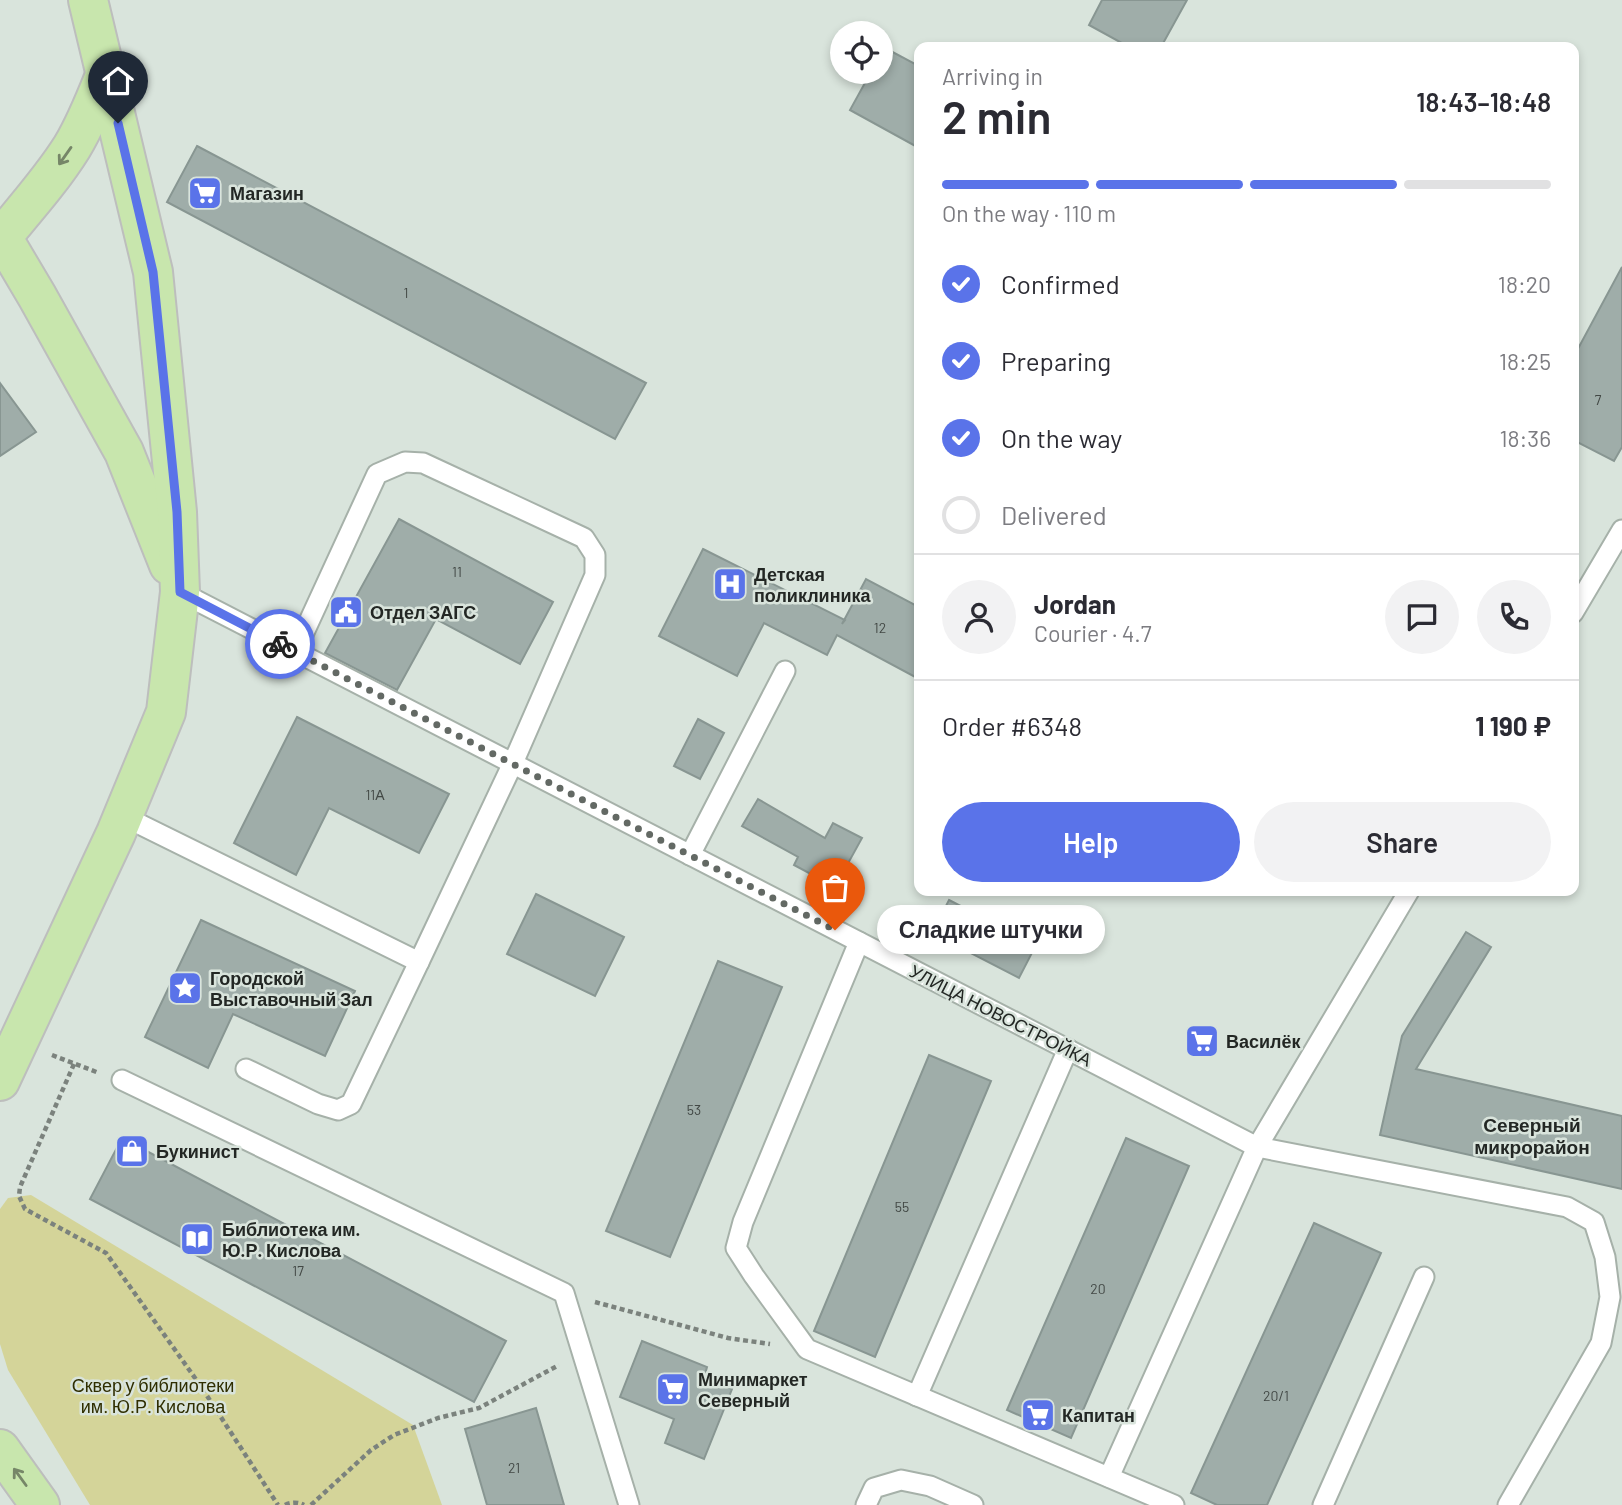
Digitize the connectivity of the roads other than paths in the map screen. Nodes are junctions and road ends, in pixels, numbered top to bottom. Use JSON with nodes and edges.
{"nodes":[{"id":1,"x":88,"y":0,"type":"edge"},
{"id":2,"x":106,"y":73,"type":"junction"},
{"id":3,"x":2,"y":237,"type":"edge"},
{"id":4,"x":1622,"y":530,"type":"edge"},
{"id":5,"x":180,"y":592,"type":"junction"},
{"id":6,"x":1579,"y":603,"type":"edge"},
{"id":7,"x":295,"y":652,"type":"junction"},
{"id":8,"x":785,"y":671,"type":"dead end"},
{"id":9,"x":513,"y":763,"type":"junction"},
{"id":10,"x":123,"y":816,"type":"junction"},
{"id":11,"x":690,"y":855,"type":"junction"},
{"id":12,"x":1406,"y":896,"type":"edge"},
{"id":13,"x":859,"y":942,"type":"junction"},
{"id":14,"x":419,"y":962,"type":"junction"},
{"id":15,"x":1068,"y":1049,"type":"junction"},
{"id":16,"x":246,"y":1069,"type":"dead end"},
{"id":17,"x":122,"y":1080,"type":"road end"},
{"id":18,"x":0,"y":1081,"type":"edge"},
{"id":19,"x":1257,"y":1147,"type":"junction"},
{"id":20,"x":1424,"y":1277,"type":"dead end"},
{"id":21,"x":917,"y":1396,"type":"junction"},
{"id":22,"x":0,"y":1450,"type":"edge"},
{"id":23,"x":1109,"y":1477,"type":"junction"},
{"id":24,"x":40,"y":1505,"type":"edge"},
{"id":25,"x":629,"y":1505,"type":"edge"},
{"id":26,"x":866,"y":1505,"type":"edge"},
{"id":27,"x":974,"y":1505,"type":"edge"},
{"id":28,"x":1174,"y":1505,"type":"edge"},
{"id":29,"x":1323,"y":1505,"type":"edge"},
{"id":30,"x":1508,"y":1505,"type":"edge"}],
"edges":[{"from":1,"to":2,"type":"main road"},
{"from":2,"to":3,"type":"main road","one_way":true},
{"from":2,"to":5,"type":"main road"},
{"from":3,"to":5,"type":"main road"},
{"from":4,"to":6,"type":"lane"},
{"from":5,"to":7,"type":"lane","name":"УЛИЦА НОВОСТРОЙКА"},
{"from":5,"to":10,"type":"main road"},
{"from":7,"to":9,"type":"lane","name":"УЛИЦА НОВОСТРОЙКА"},
{"from":7,"to":9,"type":"lane"},
{"from":8,"to":11,"type":"lane"},
{"from":9,"to":11,"type":"lane","name":"УЛИЦА НОВОСТРОЙКА"},
{"from":9,"to":14,"type":"lane"},
{"from":10,"to":14,"type":"lane"},
{"from":10,"to":18,"type":"main road"},
{"from":11,"to":13,"type":"lane","name":"УЛИЦА НОВОСТРОЙКА"},
{"from":12,"to":19,"type":"lane"},
{"from":13,"to":15,"type":"lane","name":"УЛИЦА НОВОСТРОЙКА"},
{"from":13,"to":21,"type":"lane"},
{"from":14,"to":16,"type":"lane"},
{"from":15,"to":19,"type":"lane","name":"УЛИЦА НОВОСТРОЙКА"},
{"from":15,"to":21,"type":"lane"},
{"from":17,"to":25,"type":"lane"},
{"from":19,"to":23,"type":"lane"},
{"from":19,"to":30,"type":"lane","name":"УЛИЦА НОВОСТРОЙКА"},
{"from":20,"to":29,"type":"lane"},
{"from":21,"to":23,"type":"lane"},
{"from":24,"to":22,"type":"main road","one_way":true},
{"from":23,"to":28,"type":"lane"},
{"from":26,"to":27,"type":"lane"}]}
